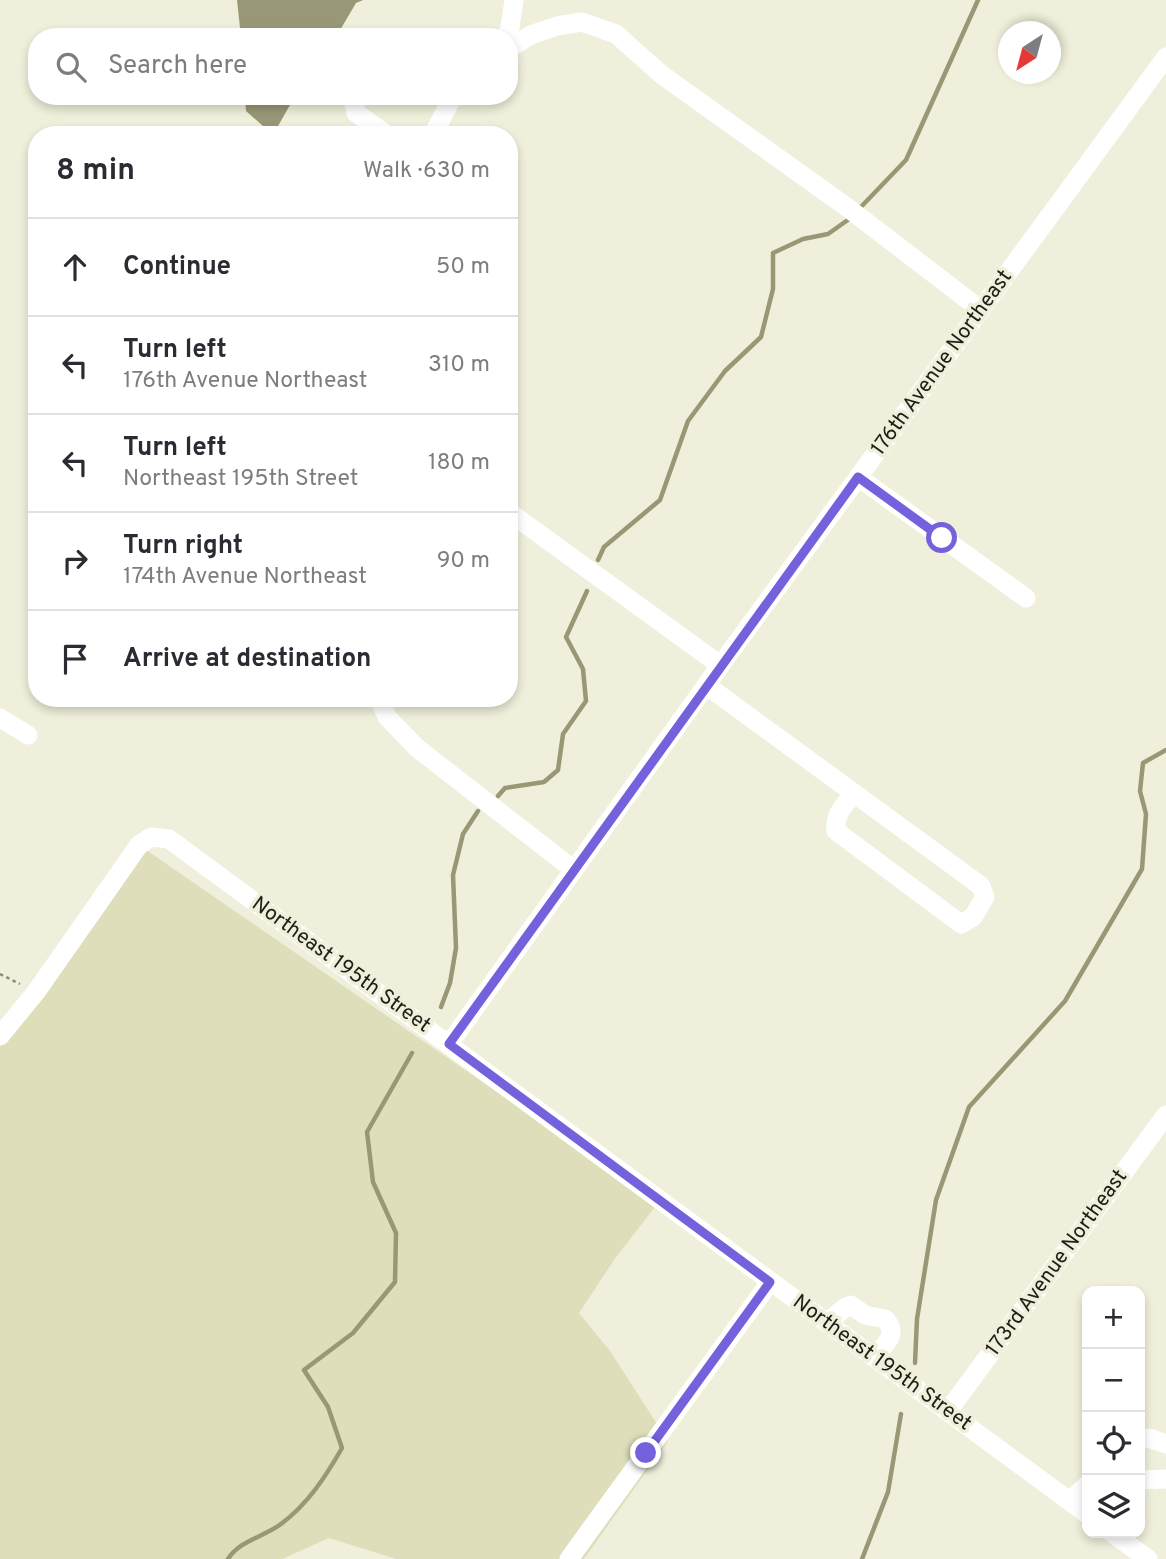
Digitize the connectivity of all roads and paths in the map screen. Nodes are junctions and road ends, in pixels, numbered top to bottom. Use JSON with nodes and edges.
{"nodes":[{"id":1,"x":514,"y":0,"type":"edge"},
{"id":2,"x":510,"y":28,"type":"edge"},
{"id":3,"x":518,"y":43,"type":"edge"},
{"id":4,"x":1166,"y":57,"type":"edge"},
{"id":5,"x":355,"y":105,"type":"edge"},
{"id":6,"x":448,"y":105,"type":"edge"},
{"id":7,"x":374,"y":126,"type":"edge"},
{"id":8,"x":438,"y":126,"type":"edge"},
{"id":9,"x":981,"y":310,"type":"junction"},
{"id":10,"x":858,"y":477,"type":"junction"},
{"id":11,"x":518,"y":519,"type":"edge"},
{"id":12,"x":1026,"y":598,"type":"dead end"},
{"id":13,"x":720,"y":665,"type":"junction"},
{"id":14,"x":706,"y":685,"type":"junction"},
{"id":15,"x":383,"y":707,"type":"edge"},
{"id":16,"x":0,"y":718,"type":"edge"},
{"id":17,"x":28,"y":736,"type":"dead end"},
{"id":18,"x":855,"y":794,"type":"junction"},
{"id":19,"x":574,"y":870,"type":"junction"},
{"id":20,"x":0,"y":974,"type":"edge"},
{"id":21,"x":36,"y":992,"type":"junction"},
{"id":22,"x":0,"y":1036,"type":"edge"},
{"id":23,"x":449,"y":1044,"type":"junction"},
{"id":24,"x":1166,"y":1115,"type":"edge"},
{"id":25,"x":770,"y":1282,"type":"junction"},
{"id":26,"x":826,"y":1323,"type":"junction"},
{"id":27,"x":874,"y":1357,"type":"junction"},
{"id":28,"x":948,"y":1411,"type":"junction"},
{"id":29,"x":1145,"y":1438,"type":"edge"},
{"id":30,"x":1166,"y":1444,"type":"edge"},
{"id":31,"x":1166,"y":1479,"type":"edge"},
{"id":32,"x":1145,"y":1480,"type":"edge"},
{"id":33,"x":1082,"y":1490,"type":"edge"},
{"id":34,"x":1070,"y":1501,"type":"junction"},
{"id":35,"x":1082,"y":1510,"type":"edge"},
{"id":36,"x":1119,"y":1538,"type":"edge"},
{"id":37,"x":569,"y":1559,"type":"edge"},
{"id":38,"x":1148,"y":1559,"type":"edge"}],
"edges":[{"from":1,"to":2,"type":"street"},
{"from":3,"to":9,"type":"street"},
{"from":4,"to":9,"type":"street","name":"176th Avenue Northeast"},
{"from":5,"to":7,"type":"street"},
{"from":6,"to":8,"type":"street"},
{"from":9,"to":10,"type":"street","name":"176th Avenue Northeast"},
{"from":10,"to":12,"type":"street"},
{"from":10,"to":13,"type":"street","name":"176th Avenue Northeast"},
{"from":11,"to":13,"type":"street"},
{"from":13,"to":14,"type":"street","name":"176th Avenue Northeast"},
{"from":14,"to":18,"type":"street"},
{"from":14,"to":19,"type":"street","name":"176th Avenue Northeast"},
{"from":15,"to":19,"type":"street"},
{"from":16,"to":17,"type":"street"},
{"from":18,"to":18,"type":"street"},
{"from":19,"to":23,"type":"street","name":"176th Avenue Northeast"},
{"from":20,"to":21,"type":"path"},
{"from":21,"to":22,"type":"street"},
{"from":21,"to":23,"type":"street","name":"Northeast 195th Street"},
{"from":23,"to":25,"type":"street","name":"Northeast 195th Street"},
{"from":24,"to":28,"type":"street","name":"173rd Avenue Northeast"},
{"from":25,"to":26,"type":"street","name":"Northeast 195th Street"},
{"from":25,"to":37,"type":"street"},
{"from":26,"to":27,"type":"street","name":"Northeast 195th Street"},
{"from":26,"to":27,"type":"street"},
{"from":27,"to":28,"type":"street","name":"Northeast 195th Street"},
{"from":28,"to":34,"type":"street","name":"Northeast 195th Street"},
{"from":29,"to":30,"type":"street"},
{"from":31,"to":32,"type":"street"},
{"from":33,"to":34,"type":"street"},
{"from":34,"to":35,"type":"street","name":"Northeast 195th Street"},
{"from":36,"to":38,"type":"street"}]}
